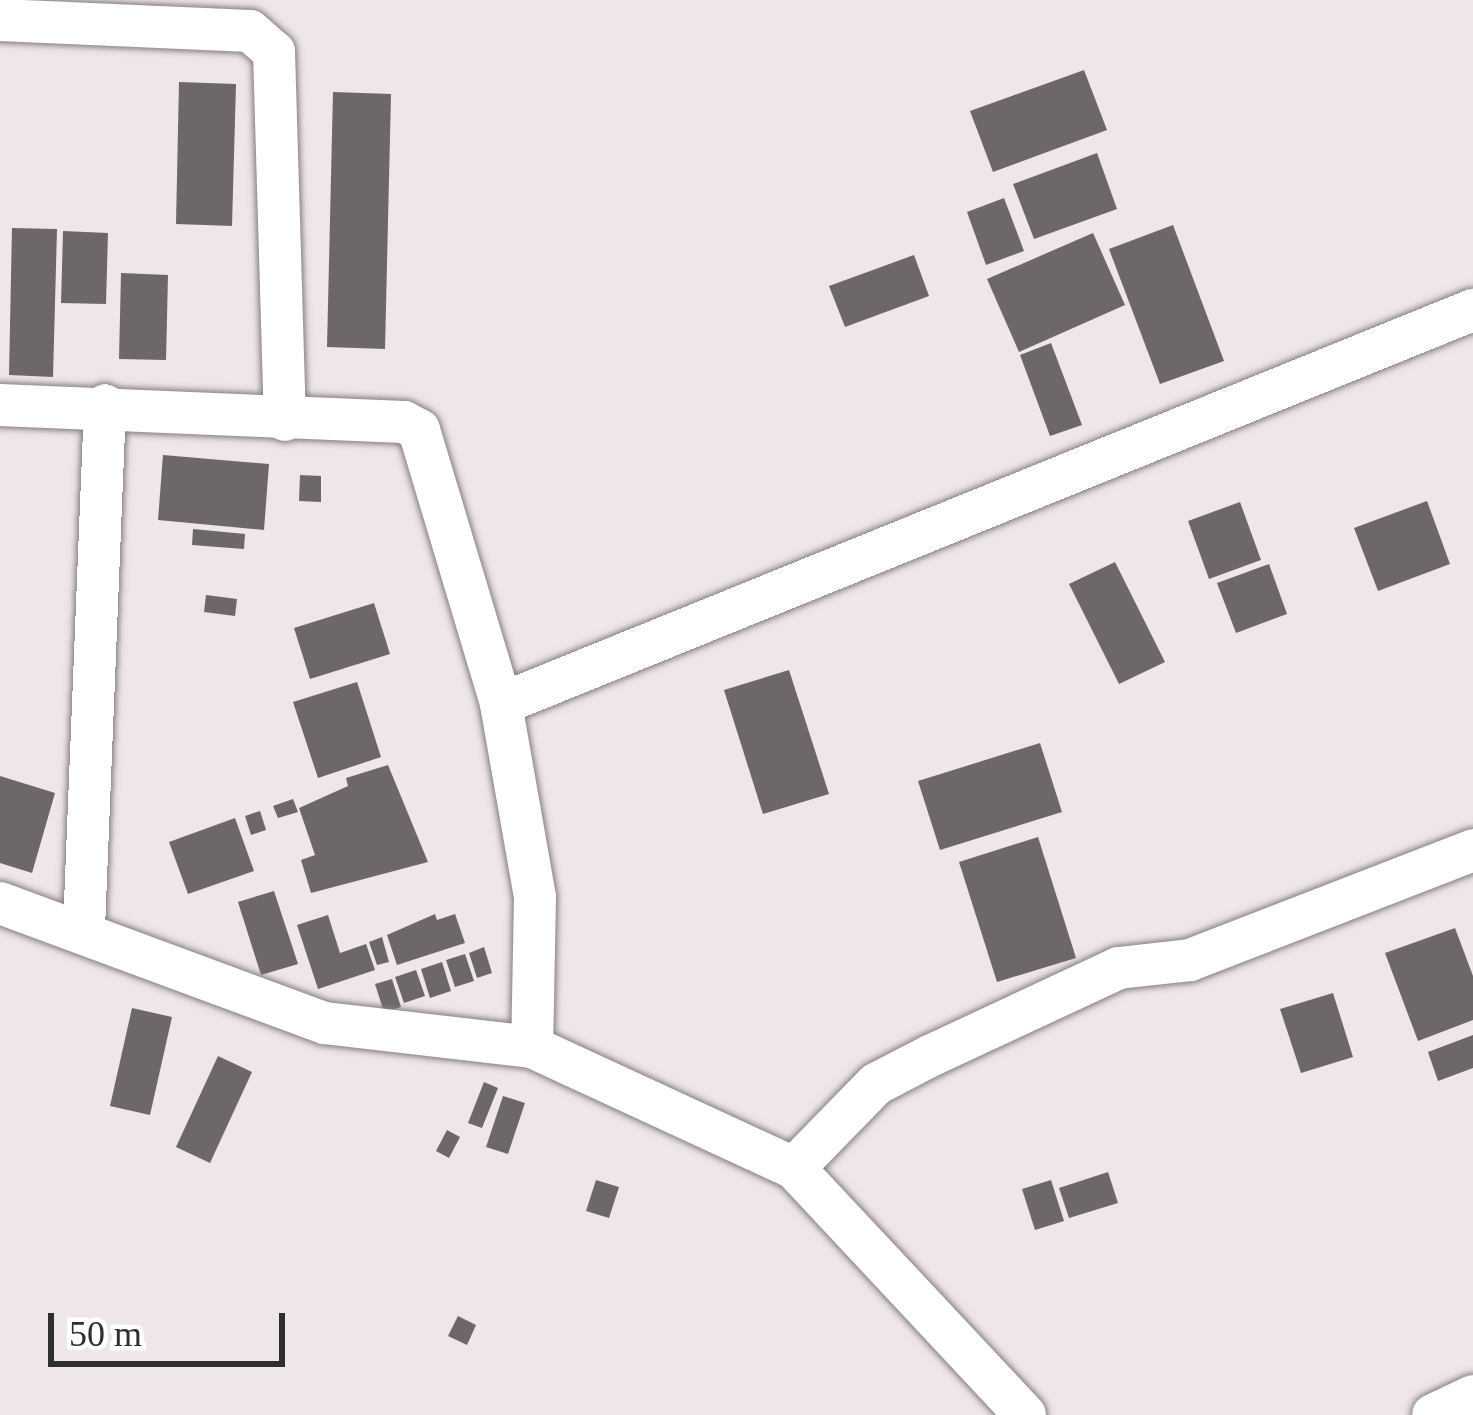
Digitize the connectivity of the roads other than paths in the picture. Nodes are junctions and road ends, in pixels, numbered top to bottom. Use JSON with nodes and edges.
{"nodes":[{"id":1,"x":22,"y":14,"type":"edge"},
{"id":2,"x":1473,"y":310,"type":"edge"},
{"id":3,"x":0,"y":405,"type":"edge"},
{"id":4,"x":105,"y":405,"type":"junction"},
{"id":5,"x":285,"y":419,"type":"junction"},
{"id":6,"x":501,"y":704,"type":"junction"},
{"id":7,"x":1473,"y":850,"type":"edge"},
{"id":8,"x":0,"y":903,"type":"edge"},
{"id":9,"x":84,"y":928,"type":"junction"},
{"id":10,"x":532,"y":1048,"type":"junction"},
{"id":11,"x":794,"y":1168,"type":"junction"},
{"id":12,"x":1473,"y":1396,"type":"edge"},
{"id":13,"x":1025,"y":1415,"type":"edge"},
{"id":14,"x":1433,"y":1415,"type":"edge"}],
"edges":[{"from":1,"to":5,"type":"street"},
{"from":2,"to":6,"type":"street"},
{"from":3,"to":4,"type":"street"},
{"from":4,"to":5,"type":"street"},
{"from":4,"to":9,"type":"street"},
{"from":5,"to":6,"type":"street"},
{"from":6,"to":10,"type":"street"},
{"from":7,"to":11,"type":"street"},
{"from":8,"to":9,"type":"street"},
{"from":9,"to":10,"type":"street"},
{"from":10,"to":11,"type":"street"},
{"from":11,"to":13,"type":"street"},
{"from":12,"to":14,"type":"street"}]}
